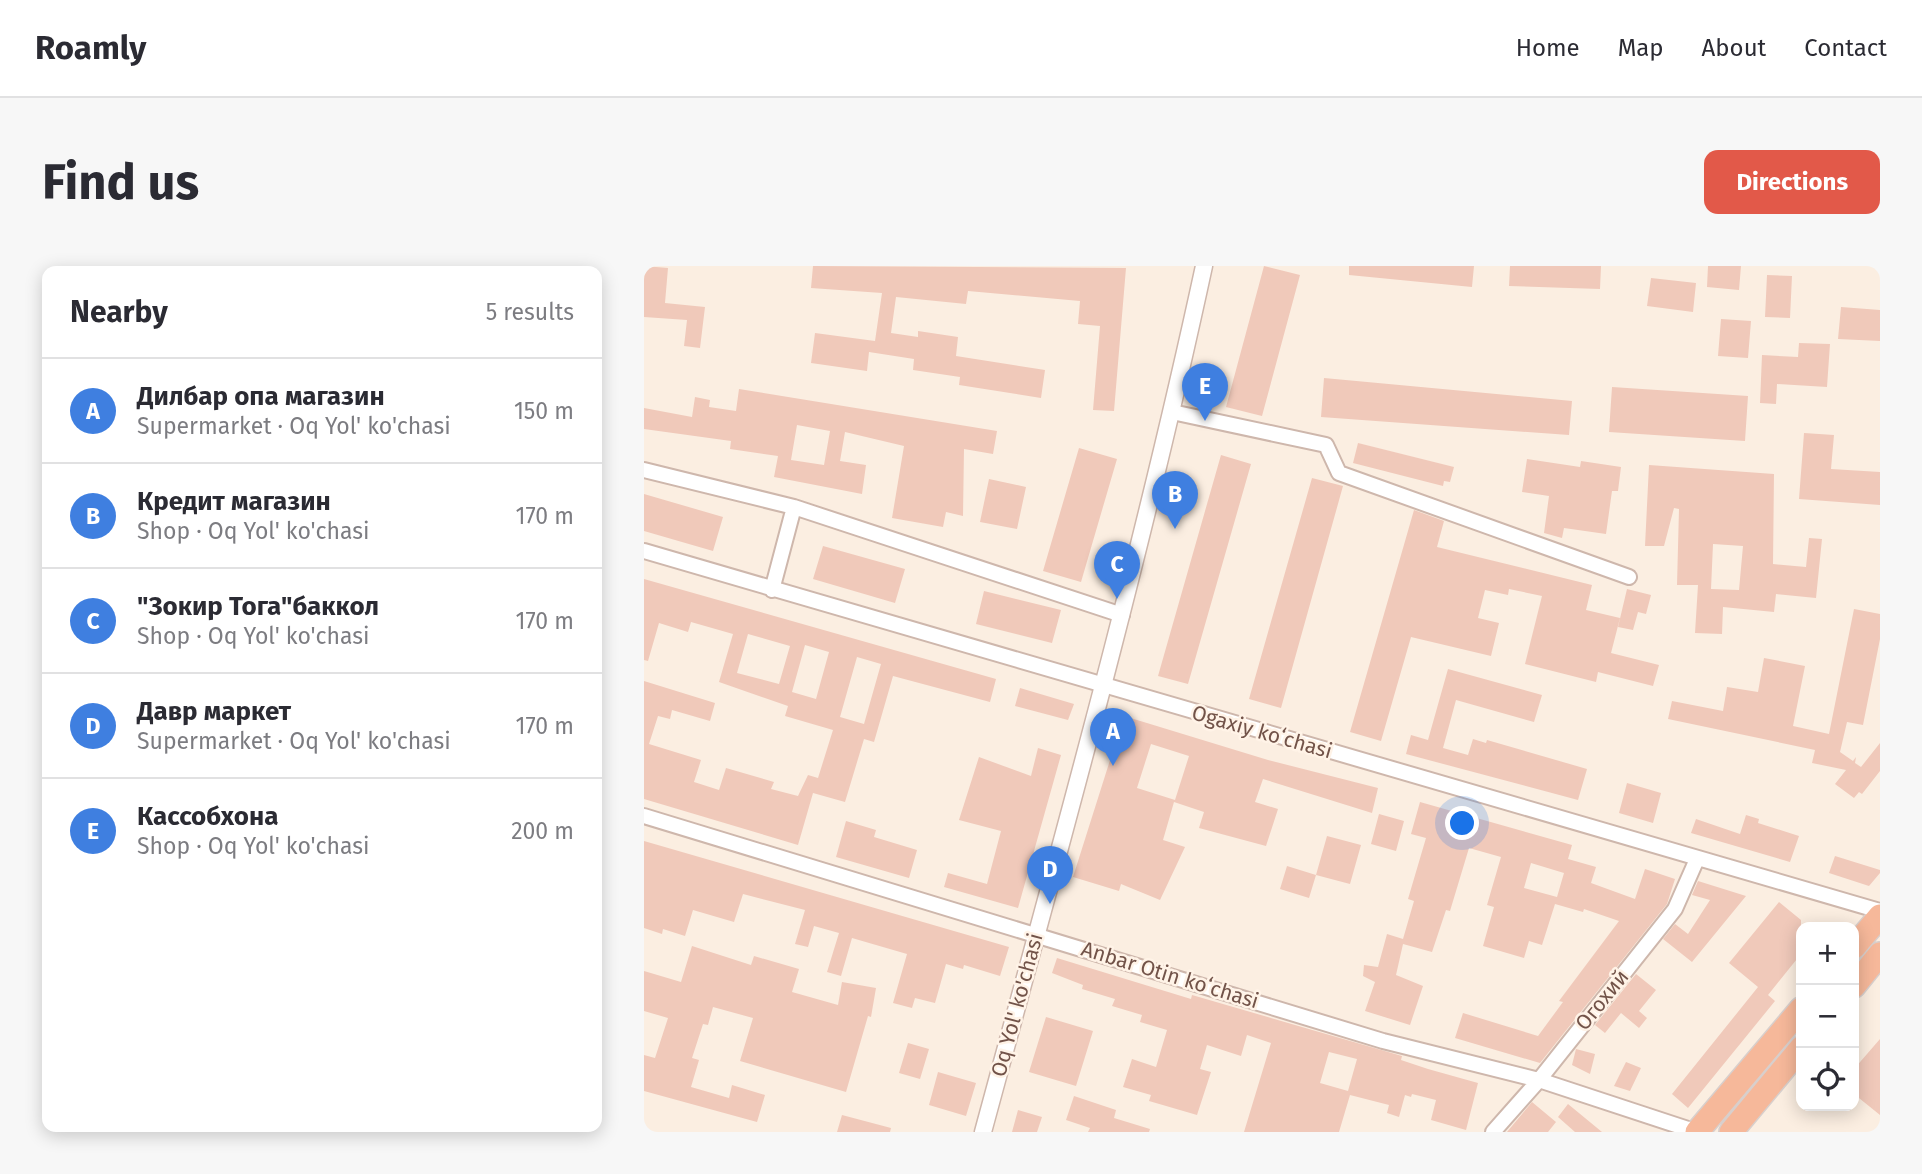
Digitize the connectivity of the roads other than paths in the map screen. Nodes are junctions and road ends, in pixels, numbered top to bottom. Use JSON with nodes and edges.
{"nodes":[{"id":1,"x":1203,"y":266,"type":"edge"},
{"id":2,"x":1172,"y":412,"type":"junction"},
{"id":3,"x":644,"y":470,"type":"edge"},
{"id":4,"x":793,"y":507,"type":"junction"},
{"id":5,"x":644,"y":551,"type":"edge"},
{"id":6,"x":1629,"y":577,"type":"dead end"},
{"id":7,"x":772,"y":590,"type":"junction"},
{"id":8,"x":1122,"y":615,"type":"junction"},
{"id":9,"x":1104,"y":687,"type":"junction"},
{"id":10,"x":644,"y":816,"type":"edge"},
{"id":11,"x":1697,"y":859,"type":"junction"},
{"id":12,"x":1880,"y":914,"type":"edge"},
{"id":13,"x":1036,"y":934,"type":"junction"},
{"id":14,"x":1859,"y":941,"type":"edge"},
{"id":15,"x":1880,"y":954,"type":"edge"},
{"id":16,"x":1855,"y":985,"type":"edge"},
{"id":17,"x":1796,"y":1015,"type":"edge"},
{"id":18,"x":1796,"y":1054,"type":"edge"},
{"id":19,"x":1539,"y":1080,"type":"junction"},
{"id":20,"x":983,"y":1132,"type":"edge"},
{"id":21,"x":1493,"y":1132,"type":"edge"},
{"id":22,"x":1697,"y":1132,"type":"edge"},
{"id":23,"x":1731,"y":1132,"type":"edge"}],
"edges":[{"from":1,"to":2,"type":"street","name":"Oq Yol' ko'chasi"},
{"from":2,"to":6,"type":"street"},
{"from":2,"to":8,"type":"street","name":"Oq Yol' ko'chasi"},
{"from":3,"to":4,"type":"street"},
{"from":4,"to":7,"type":"street"},
{"from":4,"to":8,"type":"street"},
{"from":5,"to":7,"type":"street","name":"Ogaxiy koʻchasi"},
{"from":7,"to":9,"type":"street","name":"Ogaxiy koʻchasi"},
{"from":8,"to":9,"type":"street","name":"Oq Yol' ko'chasi"},
{"from":9,"to":11,"type":"street","name":"Ogaxiy koʻchasi"},
{"from":9,"to":13,"type":"street","name":"Oq Yol' ko'chasi"},
{"from":10,"to":13,"type":"street","name":"Anbar Otin koʻchasi"},
{"from":11,"to":12,"type":"street","name":"Ogaxiy koʻchasi"},
{"from":11,"to":19,"type":"street","name":"Огохий"},
{"from":12,"to":14,"type":"highway"},
{"from":13,"to":19,"type":"street","name":"Anbar Otin koʻchasi"},
{"from":13,"to":20,"type":"street","name":"Oq Yol' ko'chasi"},
{"from":15,"to":16,"type":"highway"},
{"from":17,"to":22,"type":"highway"},
{"from":18,"to":23,"type":"highway"},
{"from":19,"to":21,"type":"street","name":"Огохий"},
{"from":19,"to":22,"type":"street","name":"Anbar Otin koʻchasi"}]}
